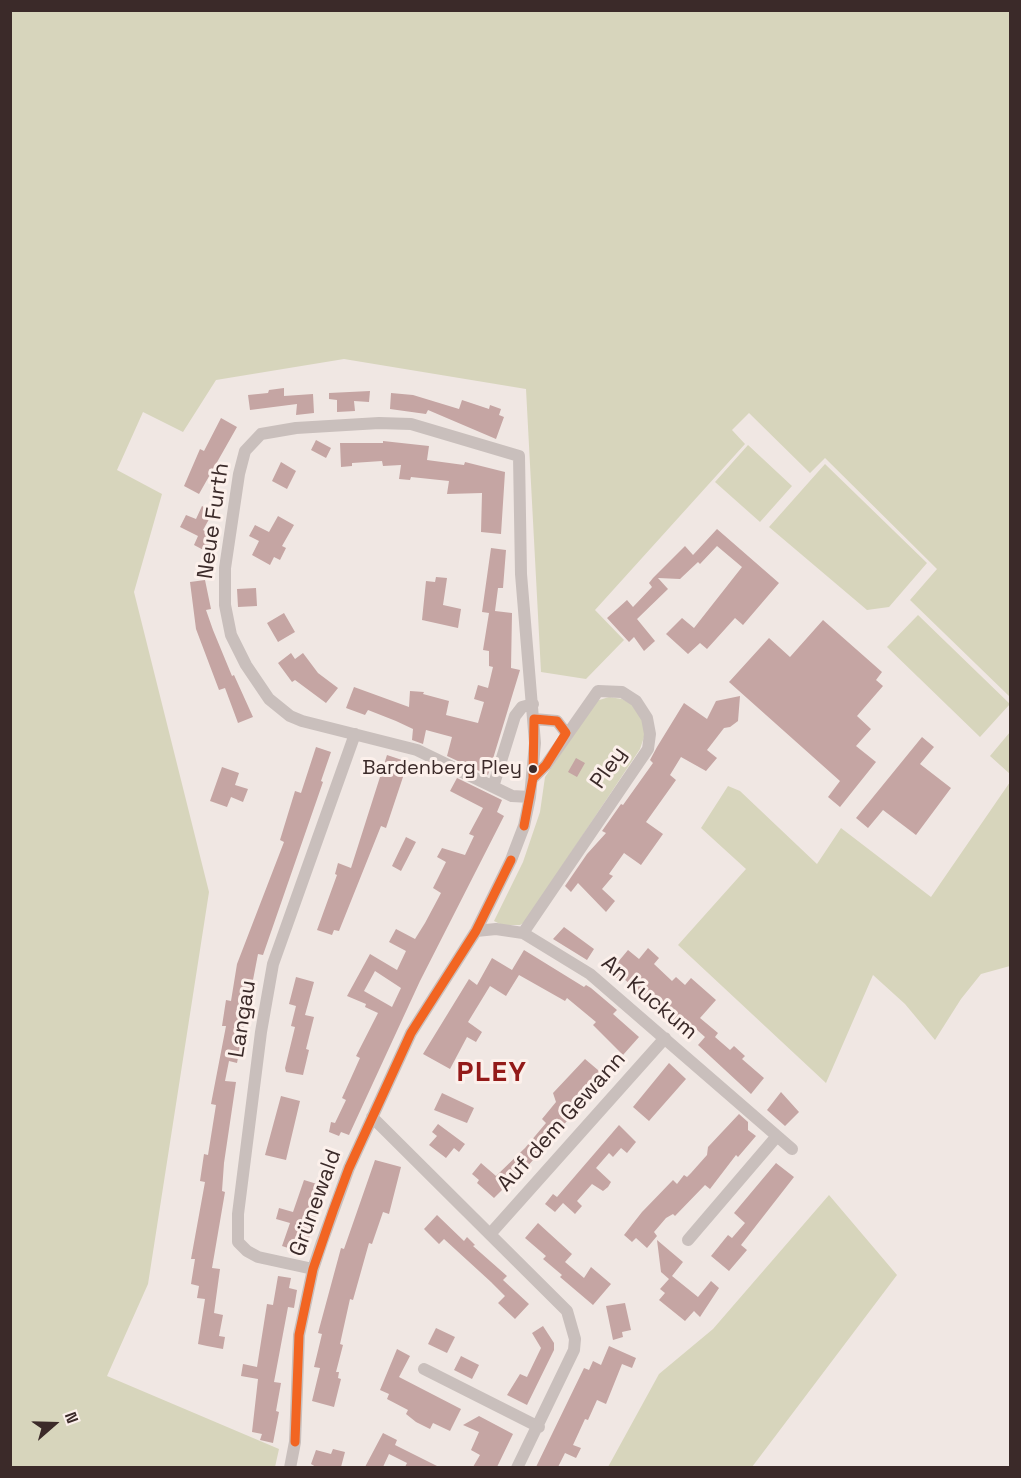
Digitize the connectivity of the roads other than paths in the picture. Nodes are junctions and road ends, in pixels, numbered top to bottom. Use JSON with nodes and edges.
{"nodes":[{"id":1,"x":533,"y":704,"type":"junction"},
{"id":2,"x":534,"y":719,"type":"junction"},
{"id":3,"x":566,"y":733,"type":"junction"},
{"id":4,"x":355,"y":735,"type":"junction"},
{"id":5,"x":533,"y":778,"type":"junction"},
{"id":6,"x":493,"y":787,"type":"junction"},
{"id":7,"x":530,"y":797,"type":"junction"},
{"id":8,"x":476,"y":931,"type":"junction"},
{"id":9,"x":523,"y":933,"type":"junction"},
{"id":10,"x":665,"y":1038,"type":"junction"},
{"id":11,"x":372,"y":1117,"type":"junction"},
{"id":12,"x":777,"y":1136,"type":"junction"},
{"id":13,"x":792,"y":1149,"type":"dead end"},
{"id":14,"x":491,"y":1233,"type":"junction"},
{"id":15,"x":688,"y":1240,"type":"dead end"},
{"id":16,"x":313,"y":1269,"type":"junction"},
{"id":17,"x":424,"y":1369,"type":"dead end"},
{"id":18,"x":538,"y":1427,"type":"junction"},
{"id":19,"x":290,"y":1467,"type":"edge"},
{"id":20,"x":517,"y":1467,"type":"edge"}],
"edges":[{"from":1,"to":2,"type":"street"},
{"from":1,"to":4,"type":"street","name":"Neue Furth"},
{"from":1,"to":6,"type":"street"},
{"from":2,"to":3,"type":"street"},
{"from":2,"to":5,"type":"street"},
{"from":3,"to":5,"type":"street","name":"Pley"},
{"from":3,"to":9,"type":"street","name":"Pley"},
{"from":4,"to":6,"type":"street","name":"Neue Furth"},
{"from":4,"to":16,"type":"street","name":"Langau"},
{"from":5,"to":7,"type":"street"},
{"from":6,"to":7,"type":"street","name":"Neue Furth"},
{"from":7,"to":8,"type":"street"},
{"from":8,"to":9,"type":"street","name":"An Kuckum"},
{"from":8,"to":11,"type":"street","name":"Grünewald"},
{"from":9,"to":10,"type":"street","name":"An Kuckum"},
{"from":10,"to":12,"type":"street","name":"An Kuckum"},
{"from":10,"to":14,"type":"street","name":"Auf dem Gewann"},
{"from":11,"to":14,"type":"street"},
{"from":11,"to":16,"type":"street","name":"Grünewald"},
{"from":12,"to":13,"type":"street","name":"An Kuckum"},
{"from":12,"to":15,"type":"street"},
{"from":14,"to":18,"type":"street"},
{"from":16,"to":19,"type":"street","name":"Grünewald"},
{"from":17,"to":18,"type":"street"},
{"from":18,"to":20,"type":"street"}]}
